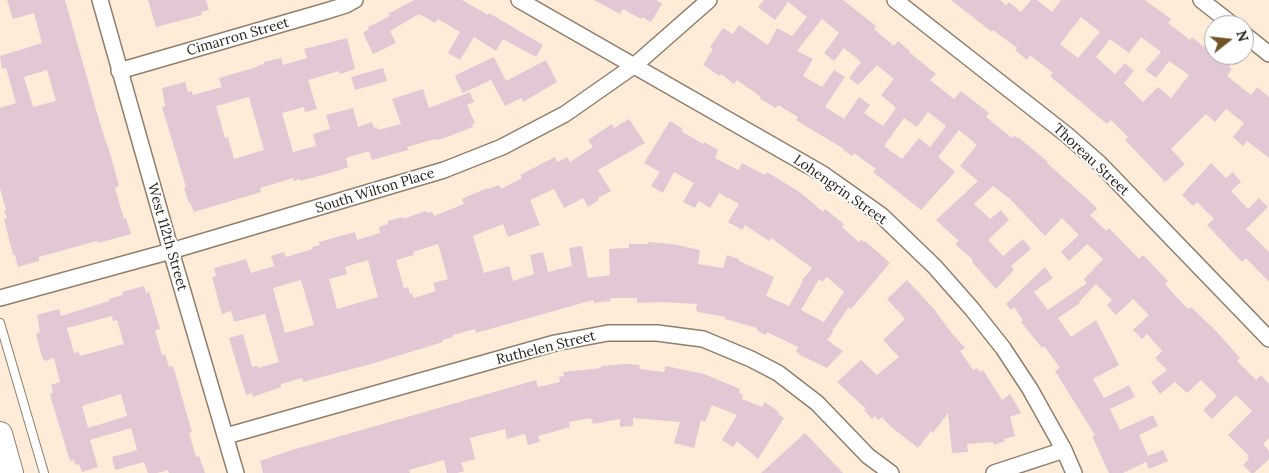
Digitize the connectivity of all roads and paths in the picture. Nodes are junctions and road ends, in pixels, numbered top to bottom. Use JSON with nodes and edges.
{"nodes":[{"id":1,"x":100,"y":0,"type":"edge"},
{"id":2,"x":355,"y":0,"type":"edge"},
{"id":3,"x":519,"y":0,"type":"edge"},
{"id":4,"x":709,"y":0,"type":"edge"},
{"id":5,"x":895,"y":0,"type":"edge"},
{"id":6,"x":1201,"y":0,"type":"edge"},
{"id":7,"x":1220,"y":15,"type":"edge"},
{"id":8,"x":1254,"y":42,"type":"edge"},
{"id":9,"x":1269,"y":54,"type":"edge"},
{"id":10,"x":635,"y":65,"type":"junction"},
{"id":11,"x":119,"y":70,"type":"junction"},
{"id":12,"x":171,"y":251,"type":"junction"},
{"id":13,"x":0,"y":298,"type":"edge"},
{"id":14,"x":0,"y":322,"type":"edge"},
{"id":15,"x":1269,"y":339,"type":"edge"},
{"id":16,"x":0,"y":434,"type":"edge"},
{"id":17,"x":226,"y":436,"type":"junction"},
{"id":18,"x":1064,"y":450,"type":"junction"},
{"id":19,"x":11,"y":473,"type":"edge"},
{"id":20,"x":44,"y":473,"type":"edge"},
{"id":21,"x":236,"y":473,"type":"edge"},
{"id":22,"x":891,"y":473,"type":"edge"},
{"id":23,"x":994,"y":473,"type":"edge"},
{"id":24,"x":1074,"y":473,"type":"edge"}],
"edges":[{"from":1,"to":11,"type":"street","name":"West 112th Street"},
{"from":2,"to":11,"type":"street","name":"Cimarron Street"},
{"from":3,"to":10,"type":"street","name":"Lohengrin Street"},
{"from":4,"to":10,"type":"street","name":"South Wilton Place"},
{"from":5,"to":15,"type":"street","name":"Thoreau Street"},
{"from":6,"to":7,"type":"street"},
{"from":8,"to":9,"type":"street"},
{"from":10,"to":12,"type":"street","name":"South Wilton Place"},
{"from":10,"to":18,"type":"street","name":"Lohengrin Street"},
{"from":11,"to":12,"type":"street","name":"West 112th Street"},
{"from":12,"to":13,"type":"street","name":"South Wilton Place"},
{"from":12,"to":17,"type":"street","name":"West 112th Street"},
{"from":14,"to":20,"type":"lane"},
{"from":16,"to":19,"type":"main road"},
{"from":17,"to":21,"type":"street","name":"West 112th Street"},
{"from":17,"to":22,"type":"street","name":"Ruthelen Street"},
{"from":18,"to":23,"type":"street"},
{"from":18,"to":24,"type":"street","name":"Lohengrin Street"}]}
